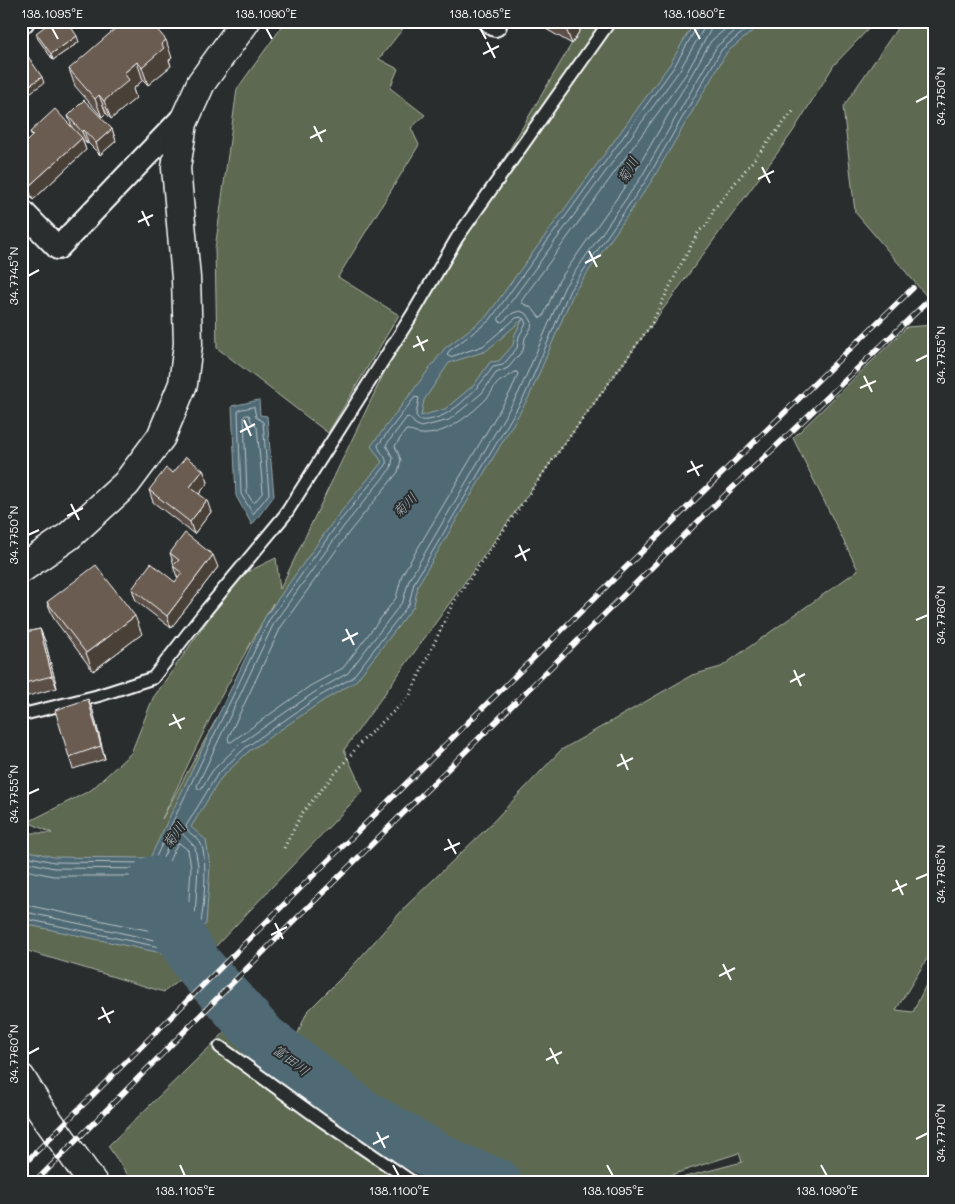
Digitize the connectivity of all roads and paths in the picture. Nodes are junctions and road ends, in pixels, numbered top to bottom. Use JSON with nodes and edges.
{"nodes":[{"id":1,"x":246,"y":21,"type":"edge"},
{"id":2,"x":610,"y":21,"type":"edge"},
{"id":3,"x":794,"y":110,"type":"dead end"},
{"id":4,"x":188,"y":113,"type":"junction"},
{"id":5,"x":21,"y":210,"type":"edge"},
{"id":6,"x":21,"y":569,"type":"edge"},
{"id":7,"x":21,"y":715,"type":"edge"},
{"id":8,"x":284,"y":848,"type":"dead end"},
{"id":9,"x":220,"y":1047,"type":"dead end"},
{"id":10,"x":21,"y":1078,"type":"edge"},
{"id":11,"x":93,"y":1183,"type":"edge"},
{"id":12,"x":414,"y":1183,"type":"edge"}],
"edges":[{"from":1,"to":4,"type":"street"},
{"from":2,"to":7,"type":"lane"},
{"from":3,"to":8,"type":"path"},
{"from":4,"to":5,"type":"street"},
{"from":4,"to":6,"type":"street"},
{"from":9,"to":12,"type":"lane"},
{"from":10,"to":11,"type":"street"}]}
